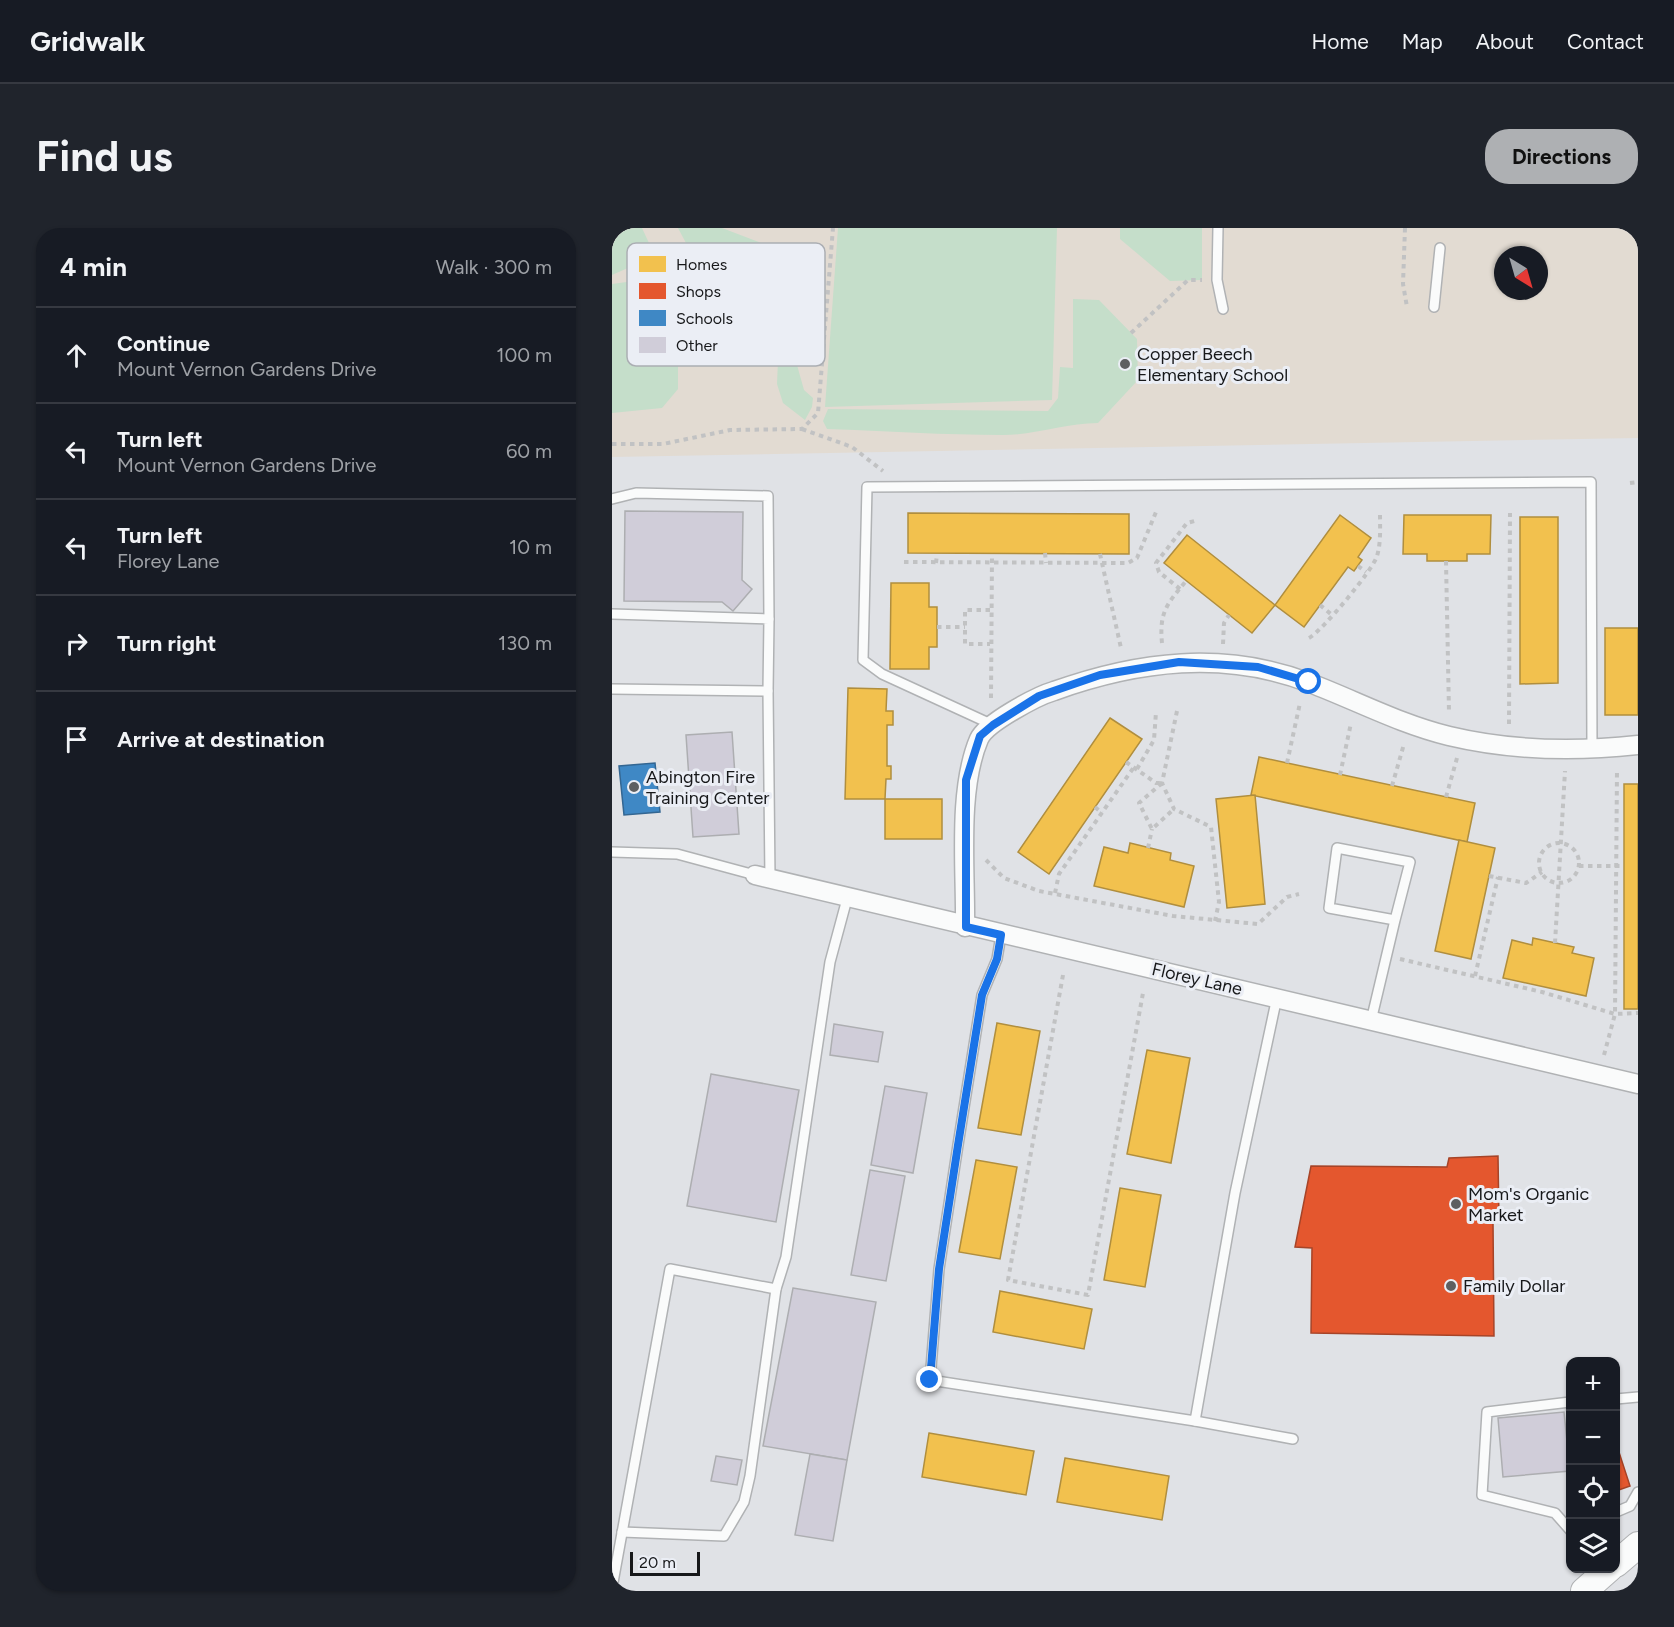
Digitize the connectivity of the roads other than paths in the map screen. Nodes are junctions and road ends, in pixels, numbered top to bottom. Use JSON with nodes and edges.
{"nodes":[{"id":1,"x":1218,"y":228,"type":"edge"},
{"id":2,"x":1440,"y":248,"type":"dead end"},
{"id":3,"x":1434,"y":307,"type":"dead end"},
{"id":4,"x":1222,"y":309,"type":"dead end"},
{"id":5,"x":612,"y":499,"type":"edge"},
{"id":6,"x":612,"y":614,"type":"edge"},
{"id":7,"x":769,"y":619,"type":"junction"},
{"id":8,"x":612,"y":689,"type":"edge"},
{"id":9,"x":768,"y":691,"type":"junction"},
{"id":10,"x":993,"y":725,"type":"junction"},
{"id":11,"x":1638,"y":745,"type":"edge"},
{"id":12,"x":1592,"y":750,"type":"junction"},
{"id":13,"x":612,"y":852,"type":"edge"},
{"id":14,"x":763,"y":877,"type":"junction"},
{"id":15,"x":847,"y":899,"type":"junction"},
{"id":16,"x":1395,"y":920,"type":"junction"},
{"id":17,"x":966,"y":927,"type":"junction"},
{"id":18,"x":1001,"y":935,"type":"junction"},
{"id":19,"x":1277,"y":997,"type":"junction"},
{"id":20,"x":1371,"y":1021,"type":"junction"},
{"id":21,"x":1638,"y":1084,"type":"edge"},
{"id":22,"x":776,"y":1289,"type":"junction"},
{"id":23,"x":1638,"y":1397,"type":"edge"},
{"id":24,"x":1620,"y":1399,"type":"edge"},
{"id":25,"x":1566,"y":1402,"type":"edge"},
{"id":26,"x":1195,"y":1421,"type":"junction"},
{"id":27,"x":1293,"y":1439,"type":"dead end"},
{"id":28,"x":1638,"y":1492,"type":"edge"},
{"id":29,"x":1630,"y":1506,"type":"junction"},
{"id":30,"x":1620,"y":1510,"type":"edge"},
{"id":31,"x":1638,"y":1514,"type":"edge"},
{"id":32,"x":1566,"y":1525,"type":"edge"},
{"id":33,"x":622,"y":1532,"type":"junction"},
{"id":34,"x":1638,"y":1545,"type":"edge"},
{"id":35,"x":1601,"y":1574,"type":"edge"},
{"id":36,"x":612,"y":1588,"type":"edge"}],
"edges":[{"from":1,"to":4,"type":"lane"},
{"from":2,"to":3,"type":"lane"},
{"from":5,"to":7,"type":"lane"},
{"from":6,"to":7,"type":"lane"},
{"from":7,"to":9,"type":"lane"},
{"from":8,"to":9,"type":"lane"},
{"from":9,"to":14,"type":"lane"},
{"from":10,"to":12,"type":"street"},
{"from":10,"to":12,"type":"lane"},
{"from":10,"to":17,"type":"street"},
{"from":11,"to":12,"type":"street"},
{"from":13,"to":14,"type":"lane"},
{"from":14,"to":15,"type":"street","name":"Florey Lane"},
{"from":15,"to":17,"type":"street","name":"Florey Lane"},
{"from":15,"to":22,"type":"lane"},
{"from":16,"to":16,"type":"lane"},
{"from":16,"to":20,"type":"lane"},
{"from":17,"to":18,"type":"street","name":"Florey Lane"},
{"from":18,"to":19,"type":"street","name":"Florey Lane"},
{"from":18,"to":26,"type":"lane"},
{"from":19,"to":20,"type":"street","name":"Florey Lane"},
{"from":19,"to":26,"type":"lane"},
{"from":20,"to":21,"type":"street","name":"Florey Lane"},
{"from":22,"to":33,"type":"lane"},
{"from":22,"to":33,"type":"lane"},
{"from":23,"to":24,"type":"lane"},
{"from":25,"to":32,"type":"lane"},
{"from":26,"to":27,"type":"lane"},
{"from":28,"to":29,"type":"lane"},
{"from":29,"to":30,"type":"lane"},
{"from":29,"to":31,"type":"lane"},
{"from":33,"to":36,"type":"lane"},
{"from":34,"to":35,"type":"street"}]}
